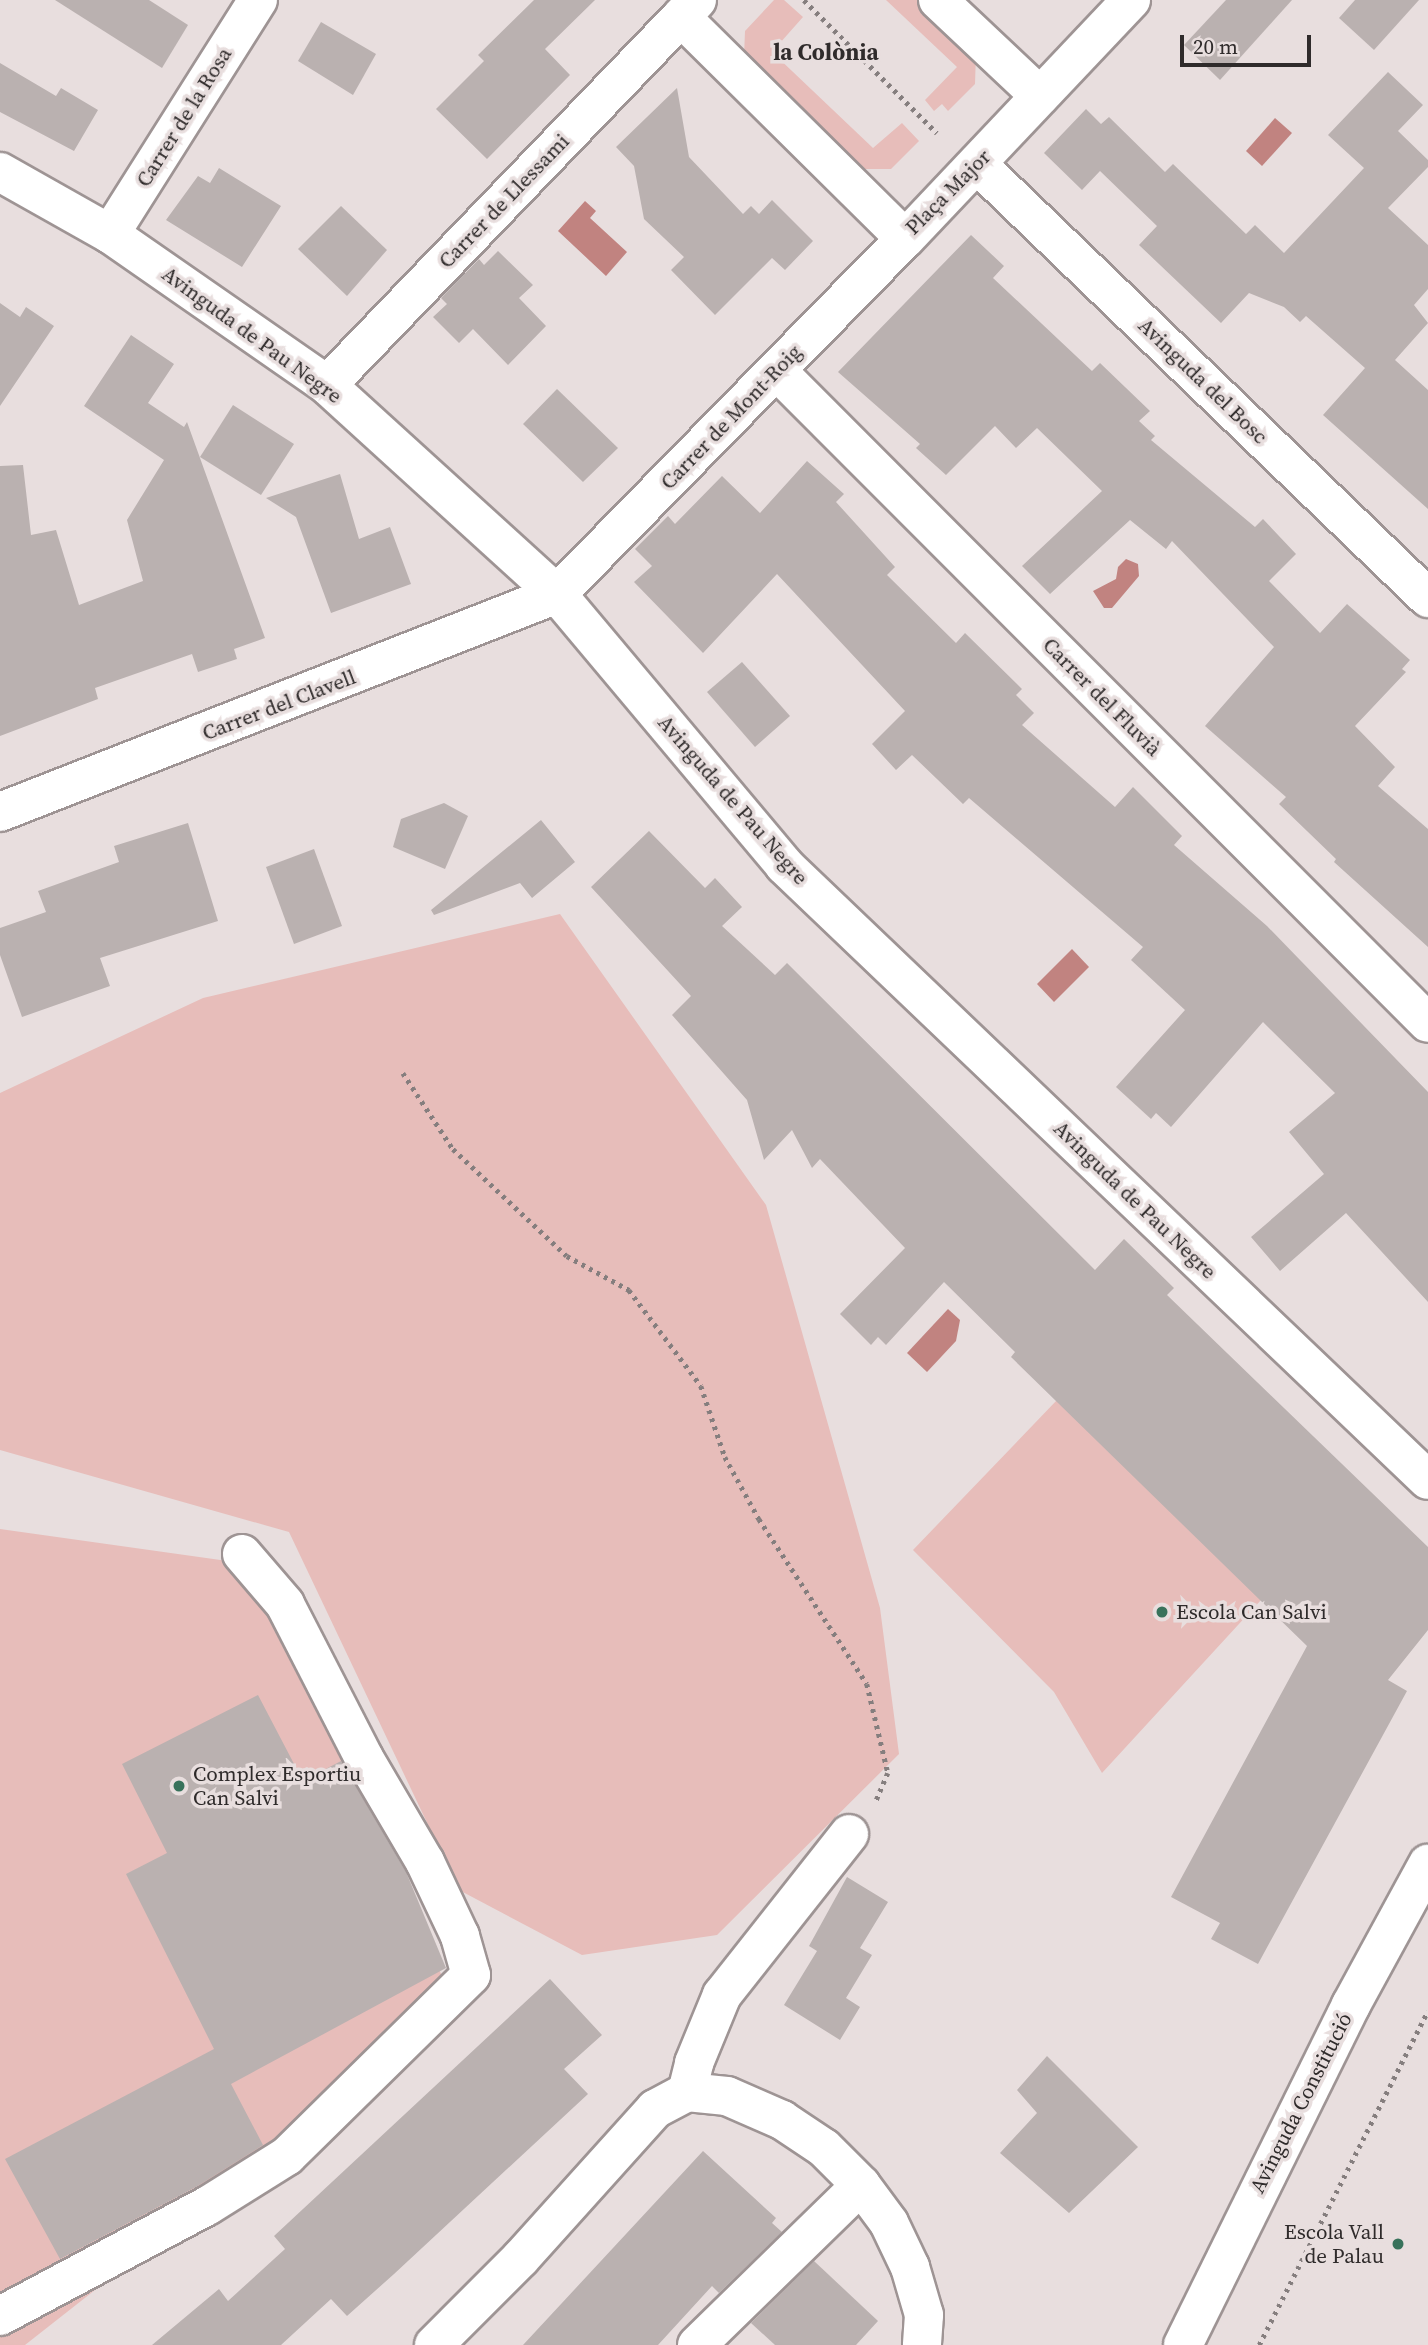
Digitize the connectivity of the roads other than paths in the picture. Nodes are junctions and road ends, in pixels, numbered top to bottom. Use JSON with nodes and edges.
{"nodes":[{"id":1,"x":258,"y":0,"type":"edge"},
{"id":2,"x":938,"y":0,"type":"edge"},
{"id":3,"x":1131,"y":0,"type":"edge"},
{"id":4,"x":689,"y":9,"type":"edge"},
{"id":5,"x":1040,"y":96,"type":"junction"},
{"id":6,"x":977,"y":164,"type":"junction"},
{"id":7,"x":0,"y":172,"type":"edge"},
{"id":8,"x":110,"y":234,"type":"junction"},
{"id":9,"x":905,"y":239,"type":"junction"},
{"id":10,"x":777,"y":371,"type":"junction"},
{"id":11,"x":327,"y":385,"type":"junction"},
{"id":12,"x":557,"y":594,"type":"junction"},
{"id":13,"x":1428,"y":598,"type":"edge"},
{"id":14,"x":0,"y":812,"type":"edge"},
{"id":15,"x":1428,"y":1023,"type":"edge"},
{"id":16,"x":1428,"y":1480,"type":"edge"},
{"id":17,"x":242,"y":1554,"type":"dead end"},
{"id":18,"x":849,"y":1833,"type":"road end"},
{"id":19,"x":1428,"y":1864,"type":"edge"},
{"id":20,"x":687,"y":2092,"type":"junction"},
{"id":21,"x":861,"y":2185,"type":"junction"},
{"id":22,"x":0,"y":2316,"type":"edge"},
{"id":23,"x":434,"y":2345,"type":"edge"},
{"id":24,"x":697,"y":2345,"type":"edge"},
{"id":25,"x":922,"y":2345,"type":"edge"},
{"id":26,"x":1182,"y":2345,"type":"edge"}],
"edges":[{"from":1,"to":8,"type":"street","name":"Carrer de la Rosa"},
{"from":2,"to":5,"type":"street"},
{"from":3,"to":5,"type":"street"},
{"from":4,"to":9,"type":"street","name":"Plaça Major"},
{"from":4,"to":11,"type":"street","name":"Carrer de Llessami"},
{"from":5,"to":6,"type":"street","name":"Plaça Major"},
{"from":6,"to":9,"type":"street","name":"Plaça Major"},
{"from":6,"to":13,"type":"street","name":"Avinguda del Bosc"},
{"from":7,"to":8,"type":"street","name":"Avinguda de Pau Negre"},
{"from":8,"to":11,"type":"street","name":"Avinguda de Pau Negre"},
{"from":9,"to":10,"type":"street","name":"Carrer de Mont-Roig"},
{"from":10,"to":12,"type":"street","name":"Carrer de Mont-Roig"},
{"from":10,"to":15,"type":"street","name":"Carrer del Fluvià"},
{"from":11,"to":12,"type":"street","name":"Avinguda de Pau Negre"},
{"from":12,"to":14,"type":"street","name":"Carrer del Clavell"},
{"from":12,"to":16,"type":"street","name":"Avinguda de Pau Negre"},
{"from":17,"to":22,"type":"street"},
{"from":18,"to":20,"type":"street"},
{"from":19,"to":26,"type":"street","name":"Avinguda Constitució"},
{"from":20,"to":21,"type":"street"},
{"from":20,"to":23,"type":"street"},
{"from":21,"to":24,"type":"street"},
{"from":21,"to":25,"type":"street"}]}
